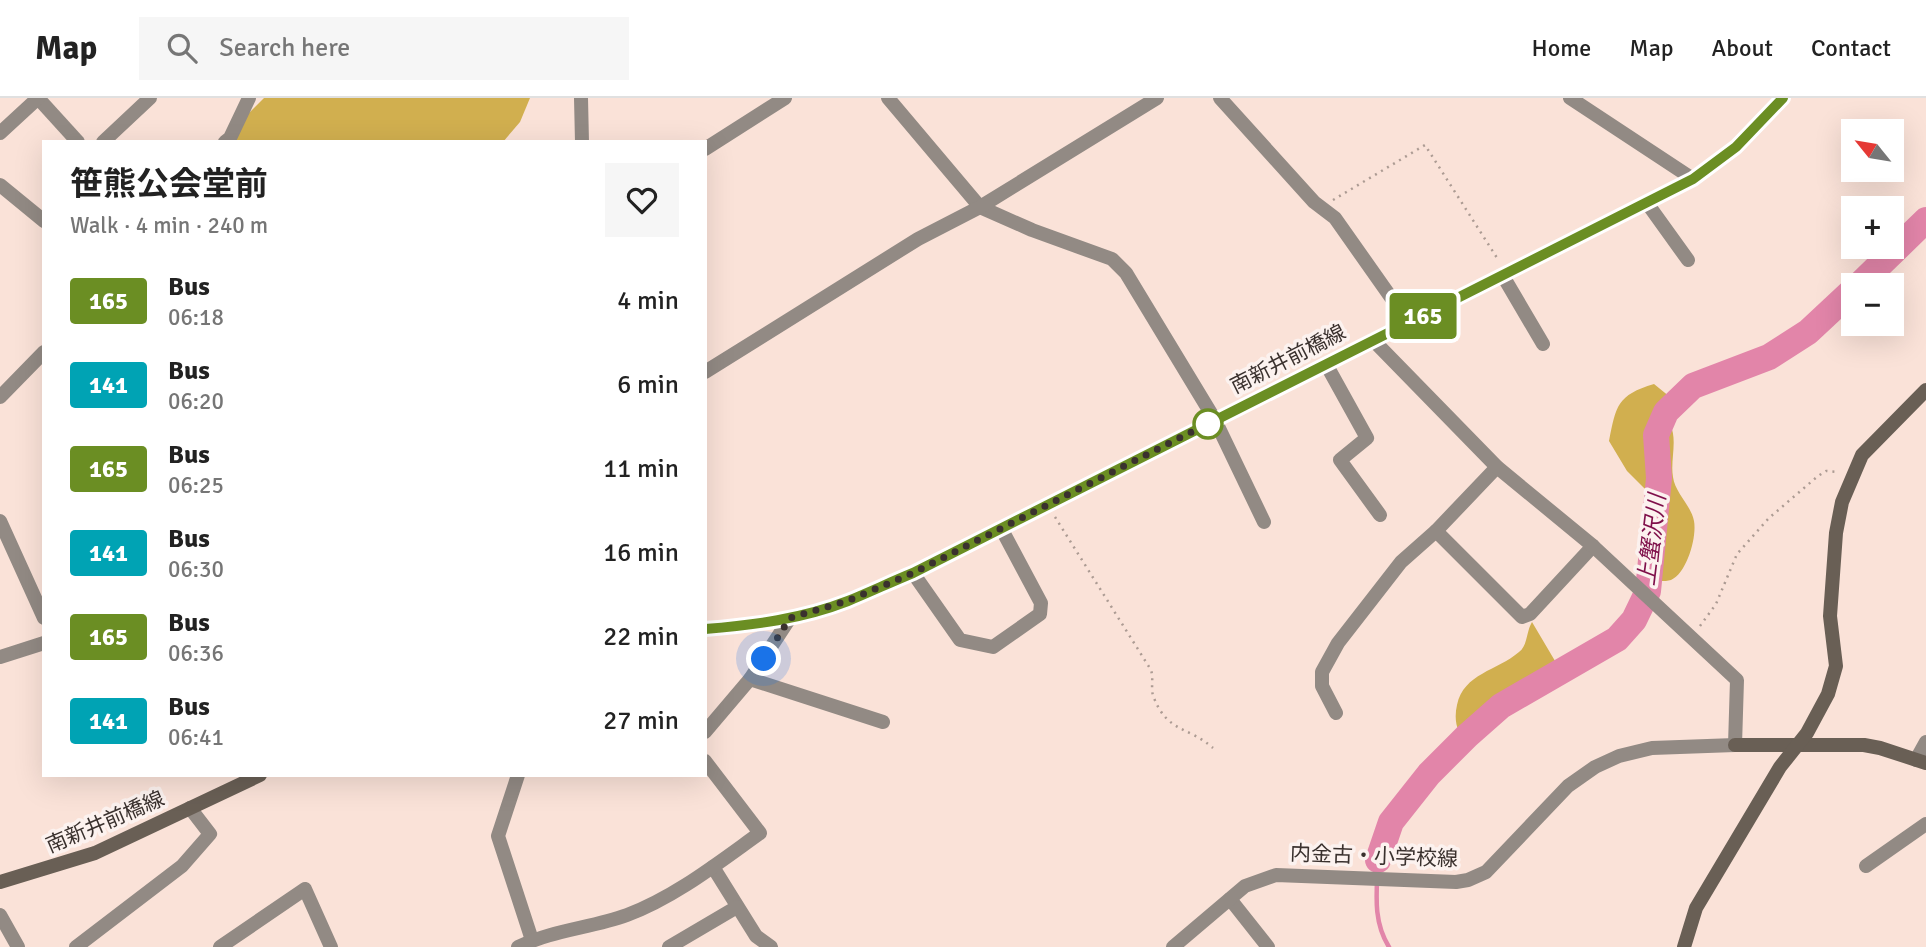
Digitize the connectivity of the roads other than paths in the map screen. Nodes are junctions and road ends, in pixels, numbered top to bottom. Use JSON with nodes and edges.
{"nodes":[{"id":1,"x":38,"y":98,"type":"edge"},
{"id":2,"x":150,"y":98,"type":"edge"},
{"id":3,"x":581,"y":98,"type":"edge"},
{"id":4,"x":785,"y":98,"type":"edge"},
{"id":5,"x":888,"y":98,"type":"edge"},
{"id":6,"x":1157,"y":98,"type":"edge"},
{"id":7,"x":1220,"y":98,"type":"edge"},
{"id":8,"x":1570,"y":98,"type":"edge"},
{"id":9,"x":1783,"y":98,"type":"edge"},
{"id":10,"x":244,"y":100,"type":"edge"},
{"id":11,"x":0,"y":133,"type":"edge"},
{"id":12,"x":76,"y":140,"type":"edge"},
{"id":13,"x":105,"y":140,"type":"edge"},
{"id":14,"x":228,"y":140,"type":"edge"},
{"id":15,"x":582,"y":140,"type":"edge"},
{"id":16,"x":707,"y":148,"type":"edge"},
{"id":17,"x":1693,"y":179,"type":"junction"},
{"id":18,"x":0,"y":185,"type":"edge"},
{"id":19,"x":1647,"y":203,"type":"junction"},
{"id":20,"x":980,"y":207,"type":"junction"},
{"id":21,"x":42,"y":219,"type":"edge"},
{"id":22,"x":1688,"y":260,"type":"dead end"},
{"id":23,"x":1505,"y":275,"type":"junction"},
{"id":24,"x":1409,"y":323,"type":"junction"},
{"id":25,"x":1373,"y":340,"type":"junction"},
{"id":26,"x":1543,"y":344,"type":"dead end"},
{"id":27,"x":42,"y":354,"type":"edge"},
{"id":28,"x":1326,"y":364,"type":"junction"},
{"id":29,"x":707,"y":371,"type":"edge"},
{"id":30,"x":1926,"y":390,"type":"edge"},
{"id":31,"x":0,"y":397,"type":"edge"},
{"id":32,"x":1215,"y":420,"type":"junction"},
{"id":33,"x":1497,"y":467,"type":"junction"},
{"id":34,"x":1380,"y":515,"type":"dead end"},
{"id":35,"x":0,"y":521,"type":"edge"},
{"id":36,"x":1264,"y":522,"type":"dead end"},
{"id":37,"x":1001,"y":528,"type":"junction"},
{"id":38,"x":1436,"y":531,"type":"junction"},
{"id":39,"x":1593,"y":546,"type":"junction"},
{"id":40,"x":913,"y":573,"type":"junction"},
{"id":41,"x":42,"y":614,"type":"edge"},
{"id":42,"x":790,"y":618,"type":"junction"},
{"id":43,"x":707,"y":629,"type":"edge"},
{"id":44,"x":42,"y":644,"type":"edge"},
{"id":45,"x":0,"y":657,"type":"edge"},
{"id":46,"x":750,"y":679,"type":"junction"},
{"id":47,"x":1336,"y":713,"type":"dead end"},
{"id":48,"x":883,"y":722,"type":"dead end"},
{"id":49,"x":707,"y":729,"type":"edge"},
{"id":50,"x":1926,"y":742,"type":"edge"},
{"id":51,"x":1735,"y":745,"type":"junction"},
{"id":52,"x":1796,"y":745,"type":"junction"},
{"id":53,"x":1921,"y":761,"type":"edge"},
{"id":54,"x":707,"y":764,"type":"edge"},
{"id":55,"x":256,"y":777,"type":"edge"},
{"id":56,"x":517,"y":777,"type":"edge"},
{"id":57,"x":190,"y":808,"type":"junction"},
{"id":58,"x":1926,"y":824,"type":"edge"},
{"id":59,"x":1866,"y":866,"type":"dead end"},
{"id":60,"x":713,"y":867,"type":"junction"},
{"id":61,"x":0,"y":881,"type":"edge"},
{"id":62,"x":1230,"y":899,"type":"junction"},
{"id":63,"x":737,"y":907,"type":"junction"},
{"id":64,"x":0,"y":915,"type":"edge"},
{"id":65,"x":532,"y":940,"type":"junction"},
{"id":66,"x":18,"y":947,"type":"edge"},
{"id":67,"x":76,"y":947,"type":"edge"},
{"id":68,"x":220,"y":947,"type":"edge"},
{"id":69,"x":331,"y":947,"type":"edge"},
{"id":70,"x":518,"y":947,"type":"edge"},
{"id":71,"x":669,"y":947,"type":"edge"},
{"id":72,"x":771,"y":947,"type":"edge"},
{"id":73,"x":1172,"y":947,"type":"edge"},
{"id":74,"x":1268,"y":947,"type":"edge"},
{"id":75,"x":1684,"y":947,"type":"edge"}],
"edges":[{"from":1,"to":11,"type":"street"},
{"from":1,"to":12,"type":"street"},
{"from":2,"to":13,"type":"street"},
{"from":3,"to":15,"type":"street"},
{"from":4,"to":16,"type":"street"},
{"from":5,"to":20,"type":"street"},
{"from":6,"to":20,"type":"street"},
{"from":7,"to":24,"type":"street"},
{"from":8,"to":17,"type":"street"},
{"from":9,"to":17,"type":"main road","name":"南新井前橋線"},
{"from":10,"to":14,"type":"street"},
{"from":17,"to":19,"type":"main road","name":"南新井前橋線"},
{"from":18,"to":21,"type":"street"},
{"from":19,"to":22,"type":"street"},
{"from":19,"to":23,"type":"main road","name":"南新井前橋線"},
{"from":20,"to":29,"type":"street"},
{"from":20,"to":32,"type":"street"},
{"from":23,"to":24,"type":"main road","name":"南新井前橋線"},
{"from":23,"to":26,"type":"street"},
{"from":24,"to":25,"type":"main road","name":"南新井前橋線"},
{"from":25,"to":28,"type":"main road","name":"南新井前橋線"},
{"from":25,"to":33,"type":"street"},
{"from":27,"to":31,"type":"street"},
{"from":28,"to":32,"type":"main road","name":"南新井前橋線"},
{"from":28,"to":34,"type":"street"},
{"from":30,"to":52,"type":"main road"},
{"from":32,"to":36,"type":"street"},
{"from":32,"to":37,"type":"main road","name":"南新井前橋線"},
{"from":33,"to":38,"type":"street"},
{"from":33,"to":39,"type":"street"},
{"from":35,"to":41,"type":"street"},
{"from":37,"to":40,"type":"main road","name":"南新井前橋線"},
{"from":37,"to":40,"type":"street"},
{"from":38,"to":39,"type":"street"},
{"from":38,"to":47,"type":"street"},
{"from":39,"to":51,"type":"street"},
{"from":40,"to":42,"type":"main road","name":"南新井前橋線"},
{"from":42,"to":43,"type":"main road","name":"南新井前橋線"},
{"from":42,"to":46,"type":"street"},
{"from":44,"to":45,"type":"street"},
{"from":46,"to":48,"type":"street"},
{"from":46,"to":49,"type":"street"},
{"from":50,"to":53,"type":"street"},
{"from":51,"to":52,"type":"main road","name":"内金古・小学校線"},
{"from":51,"to":62,"type":"street","name":"内金古・小学校線"},
{"from":52,"to":53,"type":"main road","name":"内金古・小学校線"},
{"from":52,"to":75,"type":"main road"},
{"from":54,"to":60,"type":"street"},
{"from":55,"to":57,"type":"main road","name":"南新井前橋線"},
{"from":56,"to":65,"type":"street"},
{"from":57,"to":61,"type":"main road","name":"南新井前橋線"},
{"from":57,"to":67,"type":"street"},
{"from":58,"to":59,"type":"street"},
{"from":60,"to":63,"type":"street"},
{"from":60,"to":65,"type":"street"},
{"from":62,"to":73,"type":"street","name":"内金古・小学校線"},
{"from":62,"to":74,"type":"street"},
{"from":63,"to":71,"type":"street"},
{"from":63,"to":72,"type":"street"},
{"from":64,"to":66,"type":"street"},
{"from":65,"to":70,"type":"street"},
{"from":68,"to":69,"type":"street"}]}
